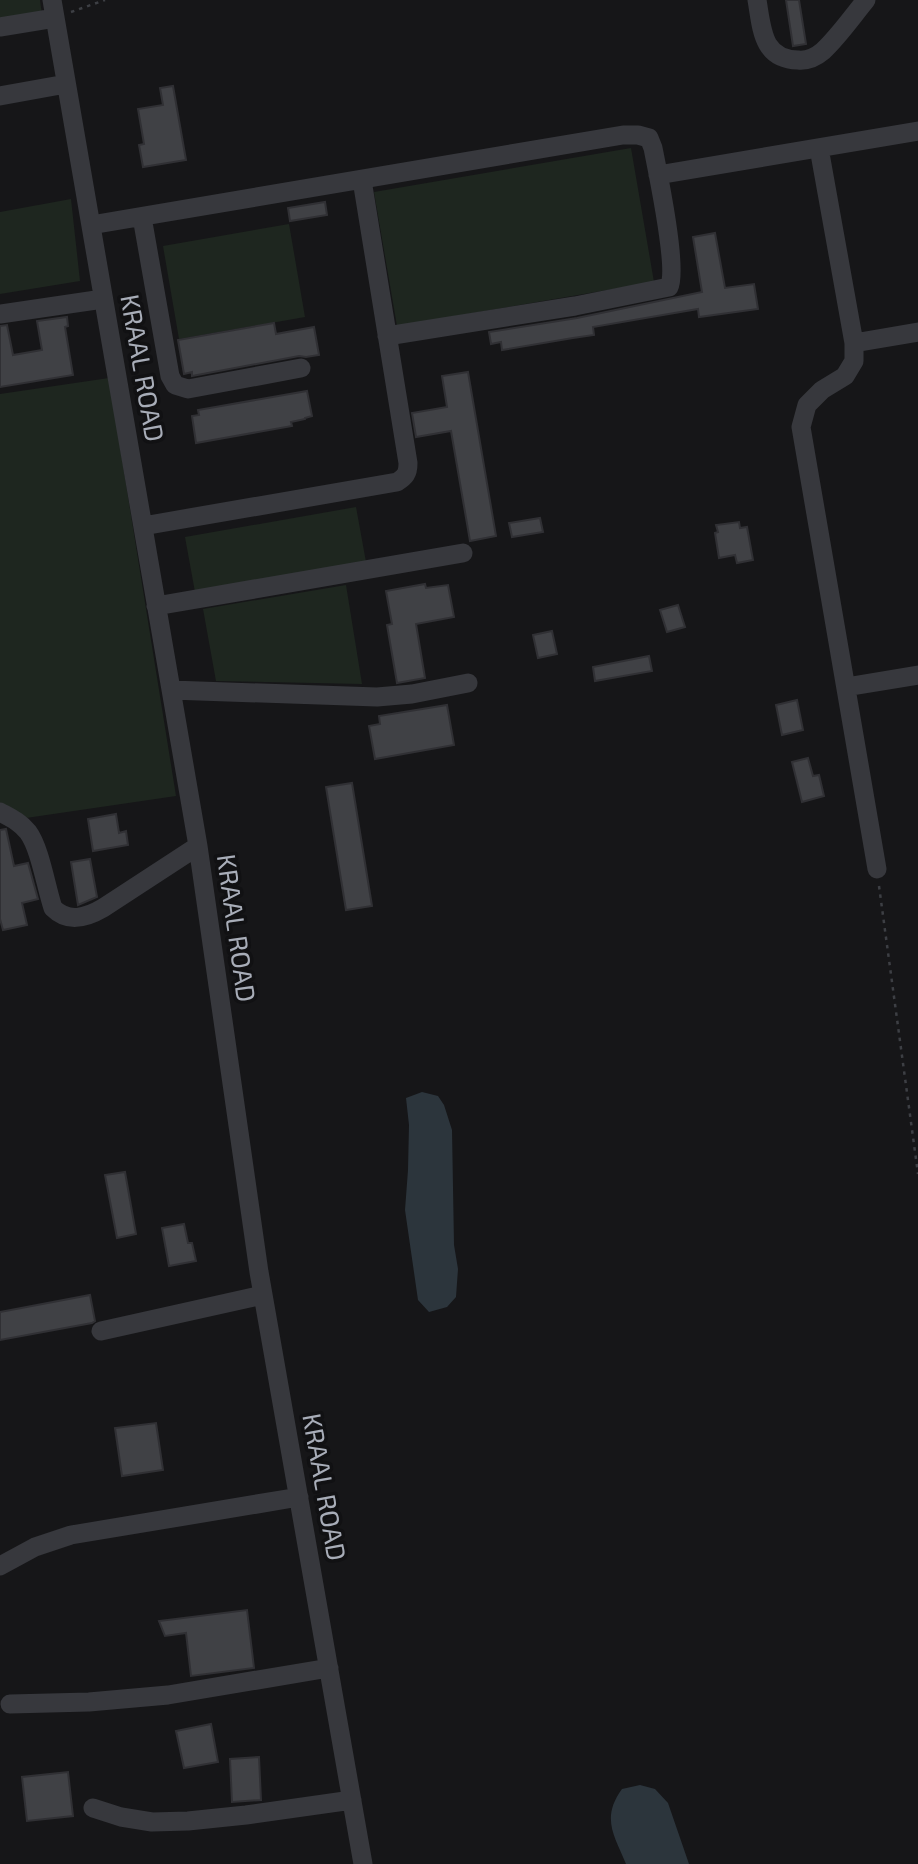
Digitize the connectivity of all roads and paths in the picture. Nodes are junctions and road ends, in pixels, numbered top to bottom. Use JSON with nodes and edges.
{"nodes":[{"id":1,"x":104,"y":0,"type":"edge"},
{"id":2,"x":757,"y":0,"type":"edge"},
{"id":3,"x":866,"y":0,"type":"edge"},
{"id":4,"x":53,"y":9,"type":"edge"},
{"id":5,"x":0,"y":27,"type":"edge"},
{"id":6,"x":66,"y":84,"type":"junction"},
{"id":7,"x":0,"y":96,"type":"edge"},
{"id":8,"x":918,"y":131,"type":"edge"},
{"id":9,"x":820,"y":148,"type":"junction"},
{"id":10,"x":658,"y":174,"type":"junction"},
{"id":11,"x":362,"y":180,"type":"junction"},
{"id":12,"x":142,"y":217,"type":"junction"},
{"id":13,"x":90,"y":225,"type":"junction"},
{"id":14,"x":103,"y":299,"type":"junction"},
{"id":15,"x":0,"y":314,"type":"edge"},
{"id":16,"x":918,"y":332,"type":"edge"},
{"id":17,"x":387,"y":335,"type":"junction"},
{"id":18,"x":854,"y":343,"type":"junction"},
{"id":19,"x":301,"y":368,"type":"dead end"},
{"id":20,"x":142,"y":526,"type":"junction"},
{"id":21,"x":463,"y":553,"type":"dead end"},
{"id":22,"x":156,"y":606,"type":"junction"},
{"id":23,"x":918,"y":675,"type":"edge"},
{"id":24,"x":468,"y":683,"type":"dead end"},
{"id":25,"x":846,"y":687,"type":"junction"},
{"id":26,"x":171,"y":690,"type":"junction"},
{"id":27,"x":0,"y":812,"type":"edge"},
{"id":28,"x":198,"y":846,"type":"junction"},
{"id":29,"x":877,"y":869,"type":"joint"},
{"id":30,"x":918,"y":1174,"type":"edge"},
{"id":31,"x":263,"y":1294,"type":"junction"},
{"id":32,"x":101,"y":1331,"type":"dead end"},
{"id":33,"x":299,"y":1497,"type":"junction"},
{"id":34,"x":0,"y":1566,"type":"edge"},
{"id":35,"x":329,"y":1668,"type":"junction"},
{"id":36,"x":10,"y":1704,"type":"dead end"},
{"id":37,"x":352,"y":1800,"type":"junction"},
{"id":38,"x":93,"y":1808,"type":"dead end"},
{"id":39,"x":363,"y":1864,"type":"edge"}],
"edges":[{"from":1,"to":4,"type":"path"},
{"from":2,"to":3,"type":"street"},
{"from":4,"to":5,"type":"street"},
{"from":4,"to":6,"type":"street","name":"KRAAL ROAD"},
{"from":6,"to":7,"type":"street"},
{"from":6,"to":13,"type":"street","name":"KRAAL ROAD"},
{"from":8,"to":9,"type":"street"},
{"from":9,"to":10,"type":"street"},
{"from":9,"to":18,"type":"street"},
{"from":10,"to":11,"type":"street"},
{"from":10,"to":17,"type":"street"},
{"from":11,"to":12,"type":"street"},
{"from":11,"to":17,"type":"street"},
{"from":12,"to":13,"type":"street"},
{"from":12,"to":19,"type":"street"},
{"from":13,"to":14,"type":"street","name":"KRAAL ROAD"},
{"from":14,"to":15,"type":"street"},
{"from":14,"to":20,"type":"street","name":"KRAAL ROAD"},
{"from":16,"to":18,"type":"street"},
{"from":17,"to":20,"type":"street"},
{"from":18,"to":25,"type":"street"},
{"from":20,"to":22,"type":"street","name":"KRAAL ROAD"},
{"from":21,"to":22,"type":"street"},
{"from":22,"to":26,"type":"street","name":"KRAAL ROAD"},
{"from":23,"to":25,"type":"street"},
{"from":24,"to":26,"type":"street"},
{"from":25,"to":29,"type":"street"},
{"from":26,"to":28,"type":"street","name":"KRAAL ROAD"},
{"from":27,"to":28,"type":"street"},
{"from":28,"to":31,"type":"street","name":"KRAAL ROAD"},
{"from":29,"to":30,"type":"path"},
{"from":31,"to":32,"type":"street"},
{"from":31,"to":33,"type":"street","name":"KRAAL ROAD"},
{"from":33,"to":34,"type":"street"},
{"from":33,"to":35,"type":"street","name":"KRAAL ROAD"},
{"from":35,"to":36,"type":"street"},
{"from":35,"to":37,"type":"street","name":"KRAAL ROAD"},
{"from":37,"to":38,"type":"street"},
{"from":37,"to":39,"type":"street","name":"KRAAL ROAD"}]}
